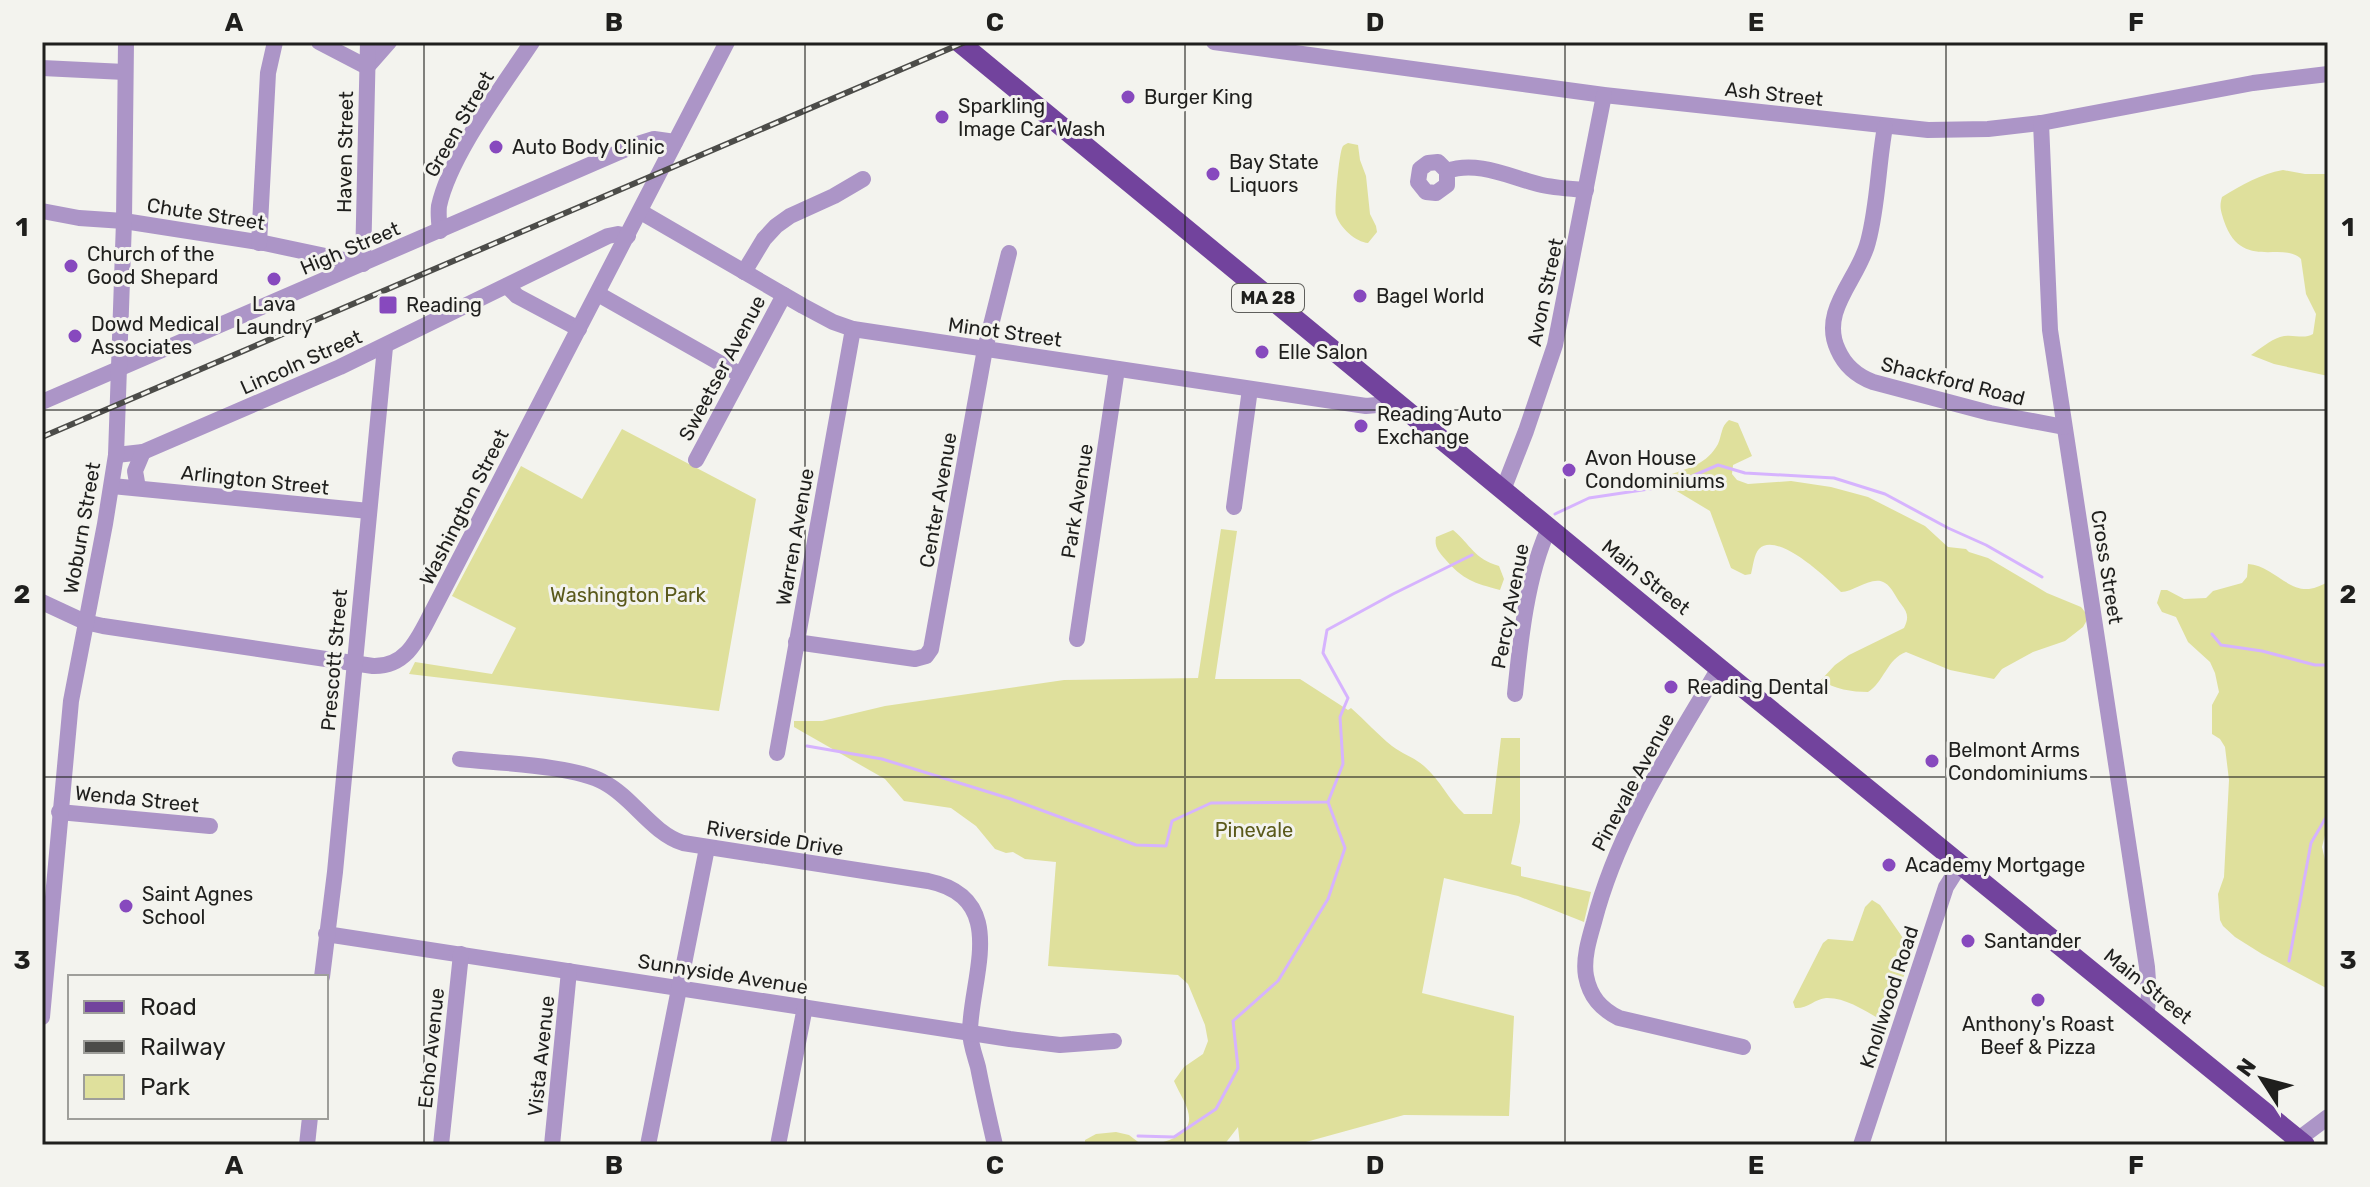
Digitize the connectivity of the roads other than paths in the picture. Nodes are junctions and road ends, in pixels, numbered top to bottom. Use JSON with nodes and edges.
{"nodes":[{"id":1,"x":126,"y":42,"type":"edge"},
{"id":2,"x":275,"y":42,"type":"edge"},
{"id":3,"x":319,"y":42,"type":"edge"},
{"id":4,"x":368,"y":42,"type":"edge"},
{"id":5,"x":389,"y":42,"type":"edge"},
{"id":6,"x":532,"y":42,"type":"edge"},
{"id":7,"x":727,"y":42,"type":"edge"},
{"id":8,"x":959,"y":42,"type":"edge"},
{"id":9,"x":1214,"y":42,"type":"edge"},
{"id":10,"x":367,"y":67,"type":"junction"},
{"id":11,"x":42,"y":68,"type":"edge"},
{"id":12,"x":125,"y":72,"type":"junction"},
{"id":13,"x":2328,"y":74,"type":"edge"},
{"id":14,"x":1604,"y":95,"type":"junction"},
{"id":15,"x":2041,"y":123,"type":"junction"},
{"id":16,"x":1885,"y":127,"type":"junction"},
{"id":17,"x":675,"y":142,"type":"junction"},
{"id":18,"x":1447,"y":171,"type":"dead end"},
{"id":19,"x":863,"y":179,"type":"dead end"},
{"id":20,"x":1586,"y":190,"type":"junction"},
{"id":21,"x":42,"y":211,"type":"edge"},
{"id":22,"x":641,"y":212,"type":"junction"},
{"id":23,"x":124,"y":221,"type":"junction"},
{"id":24,"x":440,"y":231,"type":"junction"},
{"id":25,"x":628,"y":236,"type":"junction"},
{"id":26,"x":259,"y":243,"type":"junction"},
{"id":27,"x":1009,"y":253,"type":"dead end"},
{"id":28,"x":363,"y":264,"type":"junction"},
{"id":29,"x":744,"y":272,"type":"junction"},
{"id":30,"x":507,"y":286,"type":"junction"},
{"id":31,"x":598,"y":294,"type":"junction"},
{"id":32,"x":784,"y":295,"type":"junction"},
{"id":33,"x":579,"y":329,"type":"junction"},
{"id":34,"x":853,"y":329,"type":"junction"},
{"id":35,"x":385,"y":347,"type":"junction"},
{"id":36,"x":985,"y":349,"type":"junction"},
{"id":37,"x":118,"y":368,"type":"junction"},
{"id":38,"x":1117,"y":369,"type":"junction"},
{"id":39,"x":741,"y":375,"type":"junction"},
{"id":40,"x":1250,"y":389,"type":"junction"},
{"id":41,"x":1389,"y":397,"type":"junction"},
{"id":42,"x":42,"y":402,"type":"edge"},
{"id":43,"x":2064,"y":427,"type":"junction"},
{"id":44,"x":143,"y":452,"type":"junction"},
{"id":45,"x":116,"y":455,"type":"junction"},
{"id":46,"x":696,"y":460,"type":"dead end"},
{"id":47,"x":112,"y":486,"type":"junction"},
{"id":48,"x":138,"y":488,"type":"junction"},
{"id":49,"x":1503,"y":490,"type":"junction"},
{"id":50,"x":1234,"y":507,"type":"dead end"},
{"id":51,"x":369,"y":511,"type":"junction"},
{"id":52,"x":1549,"y":528,"type":"junction"},
{"id":53,"x":42,"y":602,"type":"edge"},
{"id":54,"x":85,"y":622,"type":"junction"},
{"id":55,"x":1077,"y":639,"type":"dead end"},
{"id":56,"x":796,"y":642,"type":"junction"},
{"id":57,"x":353,"y":663,"type":"junction"},
{"id":58,"x":1719,"y":668,"type":"junction"},
{"id":59,"x":1515,"y":694,"type":"dead end"},
{"id":60,"x":777,"y":753,"type":"dead end"},
{"id":61,"x":460,"y":759,"type":"dead end"},
{"id":62,"x":59,"y":812,"type":"junction"},
{"id":63,"x":210,"y":826,"type":"dead end"},
{"id":64,"x":707,"y":848,"type":"junction"},
{"id":65,"x":1960,"y":865,"type":"junction"},
{"id":66,"x":46,"y":919,"type":"edge"},
{"id":67,"x":326,"y":934,"type":"junction"},
{"id":68,"x":461,"y":954,"type":"junction"},
{"id":69,"x":569,"y":971,"type":"junction"},
{"id":70,"x":322,"y":975,"type":"edge"},
{"id":71,"x":679,"y":988,"type":"junction"},
{"id":72,"x":805,"y":1007,"type":"junction"},
{"id":73,"x":2146,"y":1016,"type":"junction"},
{"id":74,"x":42,"y":1017,"type":"edge"},
{"id":75,"x":970,"y":1033,"type":"junction"},
{"id":76,"x":1114,"y":1041,"type":"dead end"},
{"id":77,"x":1743,"y":1047,"type":"dead end"},
{"id":78,"x":2328,"y":1117,"type":"edge"},
{"id":79,"x":310,"y":1119,"type":"edge"},
{"id":80,"x":2298,"y":1143,"type":"edge"},
{"id":81,"x":307,"y":1145,"type":"edge"},
{"id":82,"x":441,"y":1145,"type":"edge"},
{"id":83,"x":552,"y":1145,"type":"edge"},
{"id":84,"x":648,"y":1145,"type":"edge"},
{"id":85,"x":778,"y":1145,"type":"edge"},
{"id":86,"x":995,"y":1145,"type":"edge"},
{"id":87,"x":1861,"y":1145,"type":"edge"}],
"edges":[{"from":1,"to":12,"type":"street","name":"Woburn Street"},
{"from":2,"to":26,"type":"street"},
{"from":3,"to":10,"type":"street"},
{"from":4,"to":10,"type":"street","name":"Haven Street"},
{"from":5,"to":10,"type":"street"},
{"from":6,"to":24,"type":"street","name":"Green Street"},
{"from":7,"to":17,"type":"street","name":"Washington Street"},
{"from":8,"to":41,"type":"main road","name":"Main Street","number":"MA 28"},
{"from":9,"to":14,"type":"street","name":"Ash Street"},
{"from":10,"to":28,"type":"street","name":"Haven Street"},
{"from":11,"to":12,"type":"street"},
{"from":12,"to":23,"type":"street","name":"Woburn Street"},
{"from":13,"to":15,"type":"street","name":"Ash Street"},
{"from":14,"to":16,"type":"street","name":"Ash Street"},
{"from":14,"to":20,"type":"street","name":"Avon Street"},
{"from":15,"to":16,"type":"street","name":"Ash Street"},
{"from":15,"to":43,"type":"street","name":"Cross Street"},
{"from":16,"to":43,"type":"street","name":"Shackford Road"},
{"from":17,"to":22,"type":"street","name":"Washington Street"},
{"from":17,"to":24,"type":"street","name":"High Street"},
{"from":18,"to":20,"type":"street"},
{"from":19,"to":29,"type":"street"},
{"from":20,"to":49,"type":"street","name":"Avon Street"},
{"from":21,"to":23,"type":"street","name":"Chute Street"},
{"from":22,"to":25,"type":"street","name":"Washington Street"},
{"from":22,"to":29,"type":"street","name":"Minot Street"},
{"from":23,"to":26,"type":"street","name":"Chute Street"},
{"from":23,"to":37,"type":"street","name":"Woburn Street"},
{"from":24,"to":28,"type":"street","name":"High Street"},
{"from":25,"to":30,"type":"street","name":"Lincoln Street"},
{"from":25,"to":31,"type":"street","name":"Washington Street"},
{"from":26,"to":28,"type":"street","name":"Chute Street"},
{"from":27,"to":36,"type":"street","name":"Center Avenue"},
{"from":28,"to":37,"type":"street","name":"High Street"},
{"from":29,"to":32,"type":"street","name":"Minot Street"},
{"from":30,"to":33,"type":"street"},
{"from":30,"to":35,"type":"street","name":"Lincoln Street"},
{"from":31,"to":33,"type":"street","name":"Washington Street"},
{"from":31,"to":39,"type":"street"},
{"from":32,"to":34,"type":"street","name":"Minot Street"},
{"from":32,"to":39,"type":"street","name":"Sweetser Avenue"},
{"from":33,"to":57,"type":"street","name":"Washington Street"},
{"from":34,"to":36,"type":"street","name":"Minot Street"},
{"from":34,"to":56,"type":"street","name":"Warren Avenue"},
{"from":35,"to":44,"type":"street","name":"Lincoln Street"},
{"from":35,"to":51,"type":"street","name":"Prescott Street"},
{"from":36,"to":38,"type":"street","name":"Minot Street"},
{"from":36,"to":56,"type":"street","name":"Center Avenue"},
{"from":37,"to":42,"type":"street","name":"High Street"},
{"from":37,"to":45,"type":"street","name":"Woburn Street"},
{"from":38,"to":40,"type":"street","name":"Minot Street"},
{"from":38,"to":55,"type":"street","name":"Park Avenue"},
{"from":39,"to":46,"type":"street","name":"Sweetser Avenue"},
{"from":40,"to":41,"type":"street","name":"Minot Street"},
{"from":40,"to":50,"type":"street"},
{"from":41,"to":49,"type":"main road","name":"Main Street","number":"MA 28"},
{"from":43,"to":73,"type":"street","name":"Cross Street"},
{"from":44,"to":45,"type":"street","name":"Lincoln Street"},
{"from":44,"to":48,"type":"street"},
{"from":45,"to":47,"type":"street","name":"Woburn Street"},
{"from":47,"to":48,"type":"street","name":"Arlington Street"},
{"from":47,"to":54,"type":"street","name":"Woburn Street"},
{"from":48,"to":51,"type":"street","name":"Arlington Street"},
{"from":49,"to":52,"type":"main road","name":"Main Street","number":"MA 28"},
{"from":51,"to":57,"type":"street","name":"Prescott Street"},
{"from":52,"to":58,"type":"main road","name":"Main Street","number":"MA 28"},
{"from":52,"to":59,"type":"street","name":"Percy Avenue"},
{"from":53,"to":54,"type":"street","name":"Washington Street"},
{"from":54,"to":57,"type":"street","name":"Washington Street"},
{"from":54,"to":62,"type":"street","name":"Woburn Street"},
{"from":56,"to":60,"type":"street","name":"Warren Avenue"},
{"from":57,"to":67,"type":"street","name":"Prescott Street"},
{"from":58,"to":65,"type":"main road","name":"Main Street","number":"MA 28"},
{"from":58,"to":77,"type":"street","name":"Pinevale Avenue"},
{"from":61,"to":64,"type":"street","name":"Riverside Drive"},
{"from":62,"to":63,"type":"street","name":"Wenda Street"},
{"from":62,"to":66,"type":"street","name":"Woburn Street"},
{"from":64,"to":71,"type":"street"},
{"from":64,"to":75,"type":"street","name":"Riverside Drive"},
{"from":65,"to":73,"type":"main road","name":"Main Street","number":"MA 28"},
{"from":65,"to":87,"type":"street","name":"Knollwood Road"},
{"from":66,"to":74,"type":"street","name":"Woburn Street"},
{"from":67,"to":68,"type":"street","name":"Sunnyside Avenue"},
{"from":67,"to":70,"type":"street","name":"Prescott Street"},
{"from":68,"to":69,"type":"street","name":"Sunnyside Avenue"},
{"from":68,"to":82,"type":"street","name":"Echo Avenue"},
{"from":69,"to":71,"type":"street","name":"Sunnyside Avenue"},
{"from":69,"to":83,"type":"street","name":"Vista Avenue"},
{"from":71,"to":72,"type":"street","name":"Sunnyside Avenue"},
{"from":71,"to":84,"type":"street"},
{"from":72,"to":75,"type":"street","name":"Sunnyside Avenue"},
{"from":72,"to":85,"type":"street"},
{"from":73,"to":80,"type":"main road","name":"Main Street","number":"MA 28"},
{"from":75,"to":76,"type":"street","name":"Sunnyside Avenue"},
{"from":75,"to":86,"type":"street"},
{"from":78,"to":80,"type":"street"},
{"from":79,"to":81,"type":"street"}]}
